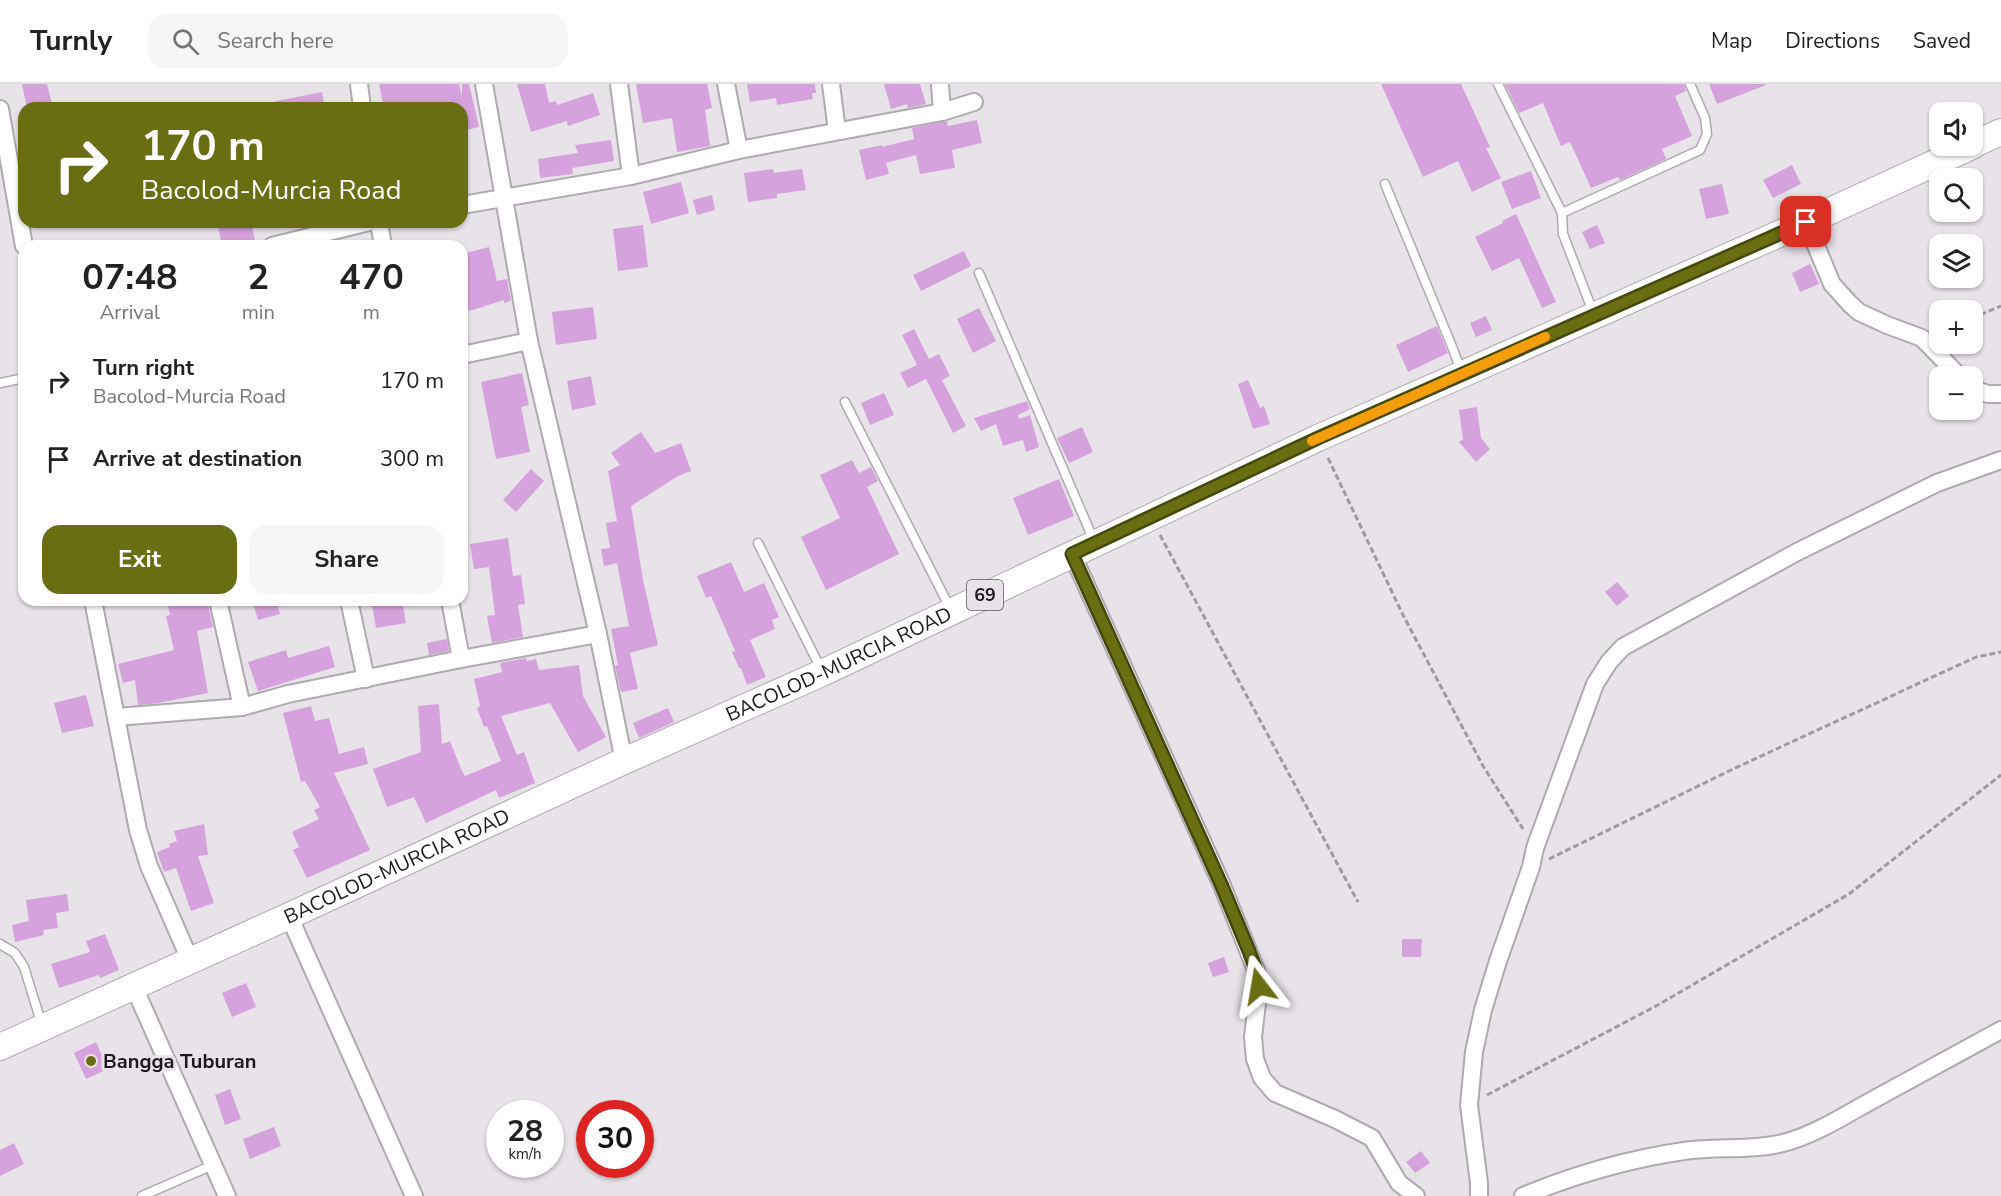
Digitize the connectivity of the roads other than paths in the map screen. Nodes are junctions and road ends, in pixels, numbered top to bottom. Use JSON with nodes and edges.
{"nodes":[{"id":1,"x":359,"y":84,"type":"edge"},
{"id":2,"x":484,"y":84,"type":"edge"},
{"id":3,"x":618,"y":84,"type":"edge"},
{"id":4,"x":726,"y":84,"type":"edge"},
{"id":5,"x":831,"y":84,"type":"edge"},
{"id":6,"x":940,"y":84,"type":"edge"},
{"id":7,"x":1498,"y":84,"type":"edge"},
{"id":8,"x":1690,"y":84,"type":"edge"},
{"id":9,"x":362,"y":102,"type":"edge"},
{"id":10,"x":974,"y":102,"type":"dead end"},
{"id":11,"x":0,"y":109,"type":"edge"},
{"id":12,"x":942,"y":112,"type":"junction"},
{"id":13,"x":837,"y":131,"type":"junction"},
{"id":14,"x":2001,"y":132,"type":"edge"},
{"id":15,"x":1983,"y":140,"type":"edge"},
{"id":16,"x":739,"y":150,"type":"junction"},
{"id":17,"x":1948,"y":156,"type":"edge"},
{"id":18,"x":631,"y":176,"type":"junction"},
{"id":19,"x":1385,"y":184,"type":"dead end"},
{"id":20,"x":504,"y":197,"type":"junction"},
{"id":21,"x":468,"y":204,"type":"edge"},
{"id":22,"x":18,"y":212,"type":"edge"},
{"id":23,"x":1562,"y":213,"type":"junction"},
{"id":24,"x":1806,"y":222,"type":"junction"},
{"id":25,"x":345,"y":228,"type":"edge"},
{"id":26,"x":296,"y":240,"type":"edge"},
{"id":27,"x":979,"y":273,"type":"dead end"},
{"id":28,"x":1595,"y":315,"type":"junction"},
{"id":29,"x":529,"y":341,"type":"junction"},
{"id":30,"x":468,"y":353,"type":"edge"},
{"id":31,"x":1950,"y":366,"type":"edge"},
{"id":32,"x":1462,"y":374,"type":"junction"},
{"id":33,"x":18,"y":379,"type":"edge"},
{"id":34,"x":0,"y":383,"type":"edge"},
{"id":35,"x":1983,"y":392,"type":"edge"},
{"id":36,"x":2001,"y":393,"type":"edge"},
{"id":37,"x":845,"y":402,"type":"dead end"},
{"id":38,"x":2001,"y":460,"type":"edge"},
{"id":39,"x":758,"y":543,"type":"dead end"},
{"id":40,"x":1095,"y":544,"type":"junction"},
{"id":41,"x":1072,"y":554,"type":"junction"},
{"id":42,"x":94,"y":606,"type":"edge"},
{"id":43,"x":219,"y":606,"type":"edge"},
{"id":44,"x":350,"y":606,"type":"edge"},
{"id":45,"x":451,"y":606,"type":"edge"},
{"id":46,"x":952,"y":611,"type":"junction"},
{"id":47,"x":598,"y":633,"type":"junction"},
{"id":48,"x":461,"y":659,"type":"junction"},
{"id":49,"x":822,"y":673,"type":"junction"},
{"id":50,"x":366,"y":679,"type":"junction"},
{"id":51,"x":242,"y":707,"type":"junction"},
{"id":52,"x":116,"y":717,"type":"junction"},
{"id":53,"x":624,"y":761,"type":"junction"},
{"id":54,"x":289,"y":916,"type":"junction"},
{"id":55,"x":0,"y":944,"type":"edge"},
{"id":56,"x":190,"y":960,"type":"junction"},
{"id":57,"x":134,"y":987,"type":"junction"},
{"id":58,"x":43,"y":1028,"type":"junction"},
{"id":59,"x":2001,"y":1030,"type":"edge"},
{"id":60,"x":0,"y":1047,"type":"edge"},
{"id":61,"x":213,"y":1165,"type":"junction"},
{"id":62,"x":142,"y":1196,"type":"edge"},
{"id":63,"x":227,"y":1196,"type":"edge"},
{"id":64,"x":414,"y":1196,"type":"edge"},
{"id":65,"x":1416,"y":1196,"type":"edge"},
{"id":66,"x":1479,"y":1196,"type":"edge"},
{"id":67,"x":1523,"y":1196,"type":"edge"}],
"edges":[{"from":1,"to":9,"type":"street"},
{"from":2,"to":20,"type":"street"},
{"from":3,"to":18,"type":"street"},
{"from":4,"to":16,"type":"street"},
{"from":5,"to":13,"type":"street"},
{"from":6,"to":12,"type":"street"},
{"from":7,"to":23,"type":"lane"},
{"from":8,"to":23,"type":"lane"},
{"from":10,"to":12,"type":"street"},
{"from":11,"to":22,"type":"street"},
{"from":12,"to":13,"type":"street"},
{"from":13,"to":16,"type":"street"},
{"from":14,"to":15,"type":"main road","name":"BACOLOD-MURCIA ROAD","number":"69"},
{"from":16,"to":18,"type":"street"},
{"from":17,"to":24,"type":"main road","name":"BACOLOD-MURCIA ROAD","number":"69"},
{"from":18,"to":20,"type":"street"},
{"from":19,"to":32,"type":"lane"},
{"from":20,"to":21,"type":"street"},
{"from":20,"to":29,"type":"street"},
{"from":23,"to":28,"type":"lane"},
{"from":24,"to":28,"type":"main road","name":"BACOLOD-MURCIA ROAD","number":"69"},
{"from":24,"to":31,"type":"street"},
{"from":25,"to":26,"type":"street"},
{"from":27,"to":40,"type":"lane"},
{"from":28,"to":32,"type":"main road","name":"BACOLOD-MURCIA ROAD","number":"69"},
{"from":29,"to":30,"type":"street"},
{"from":29,"to":47,"type":"street"},
{"from":32,"to":40,"type":"main road","name":"BACOLOD-MURCIA ROAD","number":"69"},
{"from":33,"to":34,"type":"lane"},
{"from":35,"to":36,"type":"street"},
{"from":37,"to":46,"type":"lane"},
{"from":38,"to":66,"type":"street"},
{"from":39,"to":49,"type":"lane"},
{"from":40,"to":41,"type":"main road","name":"BACOLOD-MURCIA ROAD","number":"69"},
{"from":41,"to":46,"type":"main road","name":"BACOLOD-MURCIA ROAD","number":"69"},
{"from":41,"to":65,"type":"street"},
{"from":42,"to":52,"type":"street"},
{"from":43,"to":51,"type":"street"},
{"from":44,"to":50,"type":"street"},
{"from":45,"to":48,"type":"street"},
{"from":46,"to":49,"type":"main road","name":"BACOLOD-MURCIA ROAD","number":"69"},
{"from":47,"to":48,"type":"street"},
{"from":47,"to":53,"type":"street"},
{"from":48,"to":50,"type":"street"},
{"from":49,"to":53,"type":"main road","name":"BACOLOD-MURCIA ROAD","number":"69"},
{"from":50,"to":51,"type":"street"},
{"from":51,"to":52,"type":"street"},
{"from":52,"to":56,"type":"street"},
{"from":53,"to":54,"type":"main road","name":"BACOLOD-MURCIA ROAD","number":"69"},
{"from":54,"to":56,"type":"main road","name":"BACOLOD-MURCIA ROAD","number":"69"},
{"from":54,"to":64,"type":"street"},
{"from":55,"to":58,"type":"lane"},
{"from":56,"to":57,"type":"main road","name":"BACOLOD-MURCIA ROAD","number":"69"},
{"from":57,"to":58,"type":"main road","name":"BACOLOD-MURCIA ROAD","number":"69"},
{"from":57,"to":61,"type":"street"},
{"from":58,"to":60,"type":"main road","name":"BACOLOD-MURCIA ROAD","number":"69"},
{"from":59,"to":67,"type":"street"},
{"from":61,"to":62,"type":"lane"},
{"from":61,"to":63,"type":"street"}]}
